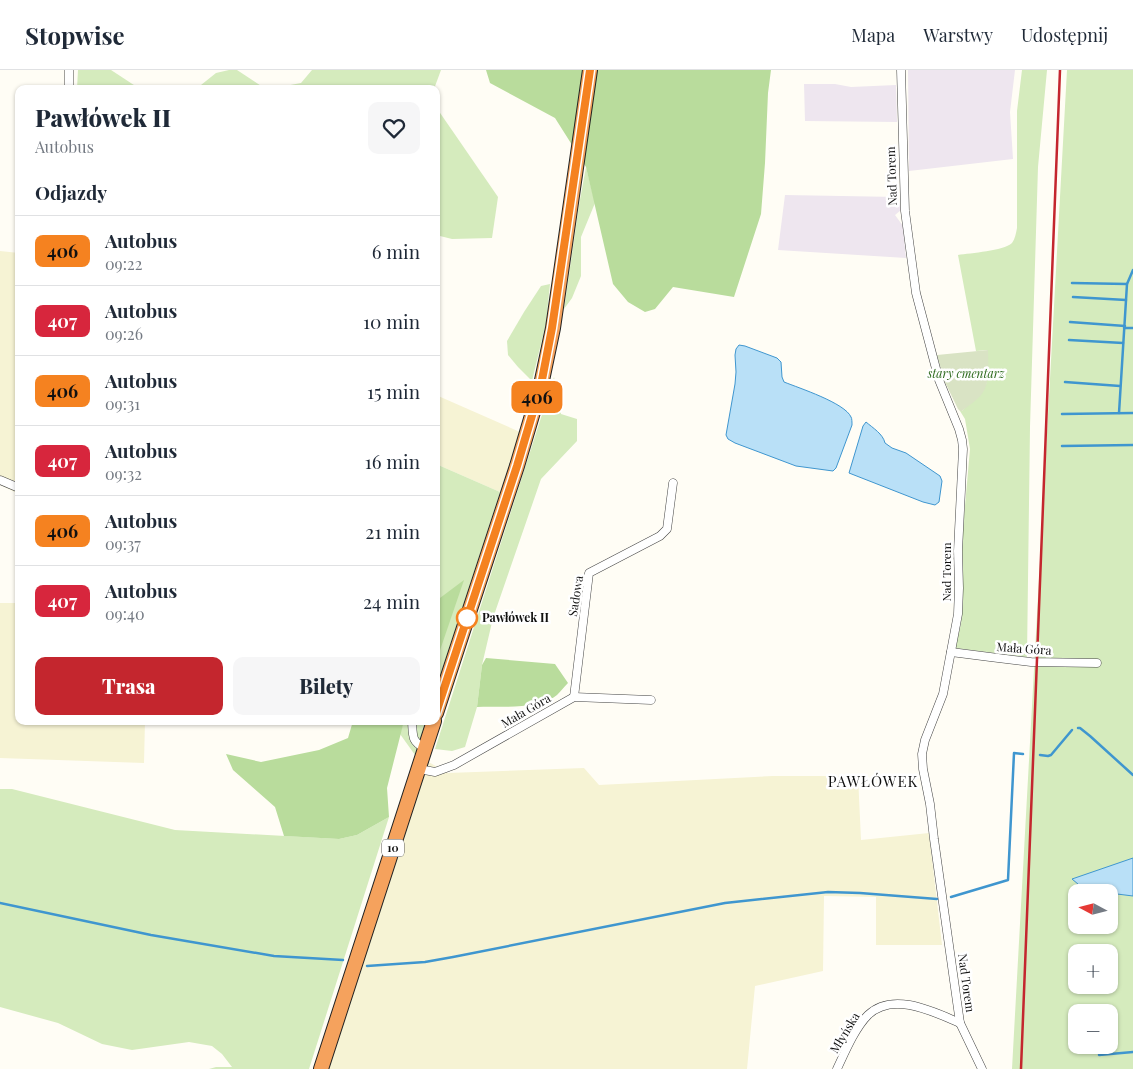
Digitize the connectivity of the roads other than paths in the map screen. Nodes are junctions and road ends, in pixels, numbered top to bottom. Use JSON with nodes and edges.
{"nodes":[{"id":1,"x":69,"y":70,"type":"edge"},
{"id":2,"x":590,"y":70,"type":"edge"},
{"id":3,"x":901,"y":70,"type":"edge"},
{"id":4,"x":68,"y":85,"type":"edge"},
{"id":5,"x":0,"y":480,"type":"edge"},
{"id":6,"x":673,"y":483,"type":"dead end"},
{"id":7,"x":15,"y":486,"type":"edge"},
{"id":8,"x":951,"y":652,"type":"junction"},
{"id":9,"x":1097,"y":663,"type":"dead end"},
{"id":10,"x":574,"y":696,"type":"junction"},
{"id":11,"x":651,"y":700,"type":"dead end"},
{"id":12,"x":440,"y":701,"type":"edge"},
{"id":13,"x":412,"y":725,"type":"edge"},
{"id":14,"x":433,"y":725,"type":"edge"},
{"id":15,"x":425,"y":748,"type":"junction"},
{"id":16,"x":419,"y":769,"type":"junction"},
{"id":17,"x":960,"y":1023,"type":"junction"},
{"id":18,"x":322,"y":1069,"type":"edge"},
{"id":19,"x":837,"y":1069,"type":"edge"},
{"id":20,"x":982,"y":1069,"type":"edge"}],
"edges":[{"from":1,"to":4,"type":"street"},
{"from":2,"to":12,"type":"highway"},
{"from":3,"to":8,"type":"street","name":"Nad Torem"},
{"from":5,"to":7,"type":"street"},
{"from":6,"to":10,"type":"street","name":"Sadowa"},
{"from":8,"to":9,"type":"street","name":"Mała Góra"},
{"from":8,"to":17,"type":"street","name":"Nad Torem"},
{"from":10,"to":11,"type":"street"},
{"from":10,"to":16,"type":"street","name":"Mała Góra"},
{"from":13,"to":15,"type":"street"},
{"from":14,"to":15,"type":"highway","number":"10"},
{"from":15,"to":16,"type":"highway","number":"10"},
{"from":16,"to":18,"type":"highway","number":"10"},
{"from":17,"to":19,"type":"street","name":"Młyńska"},
{"from":17,"to":20,"type":"street","name":"Nad Torem"}]}
